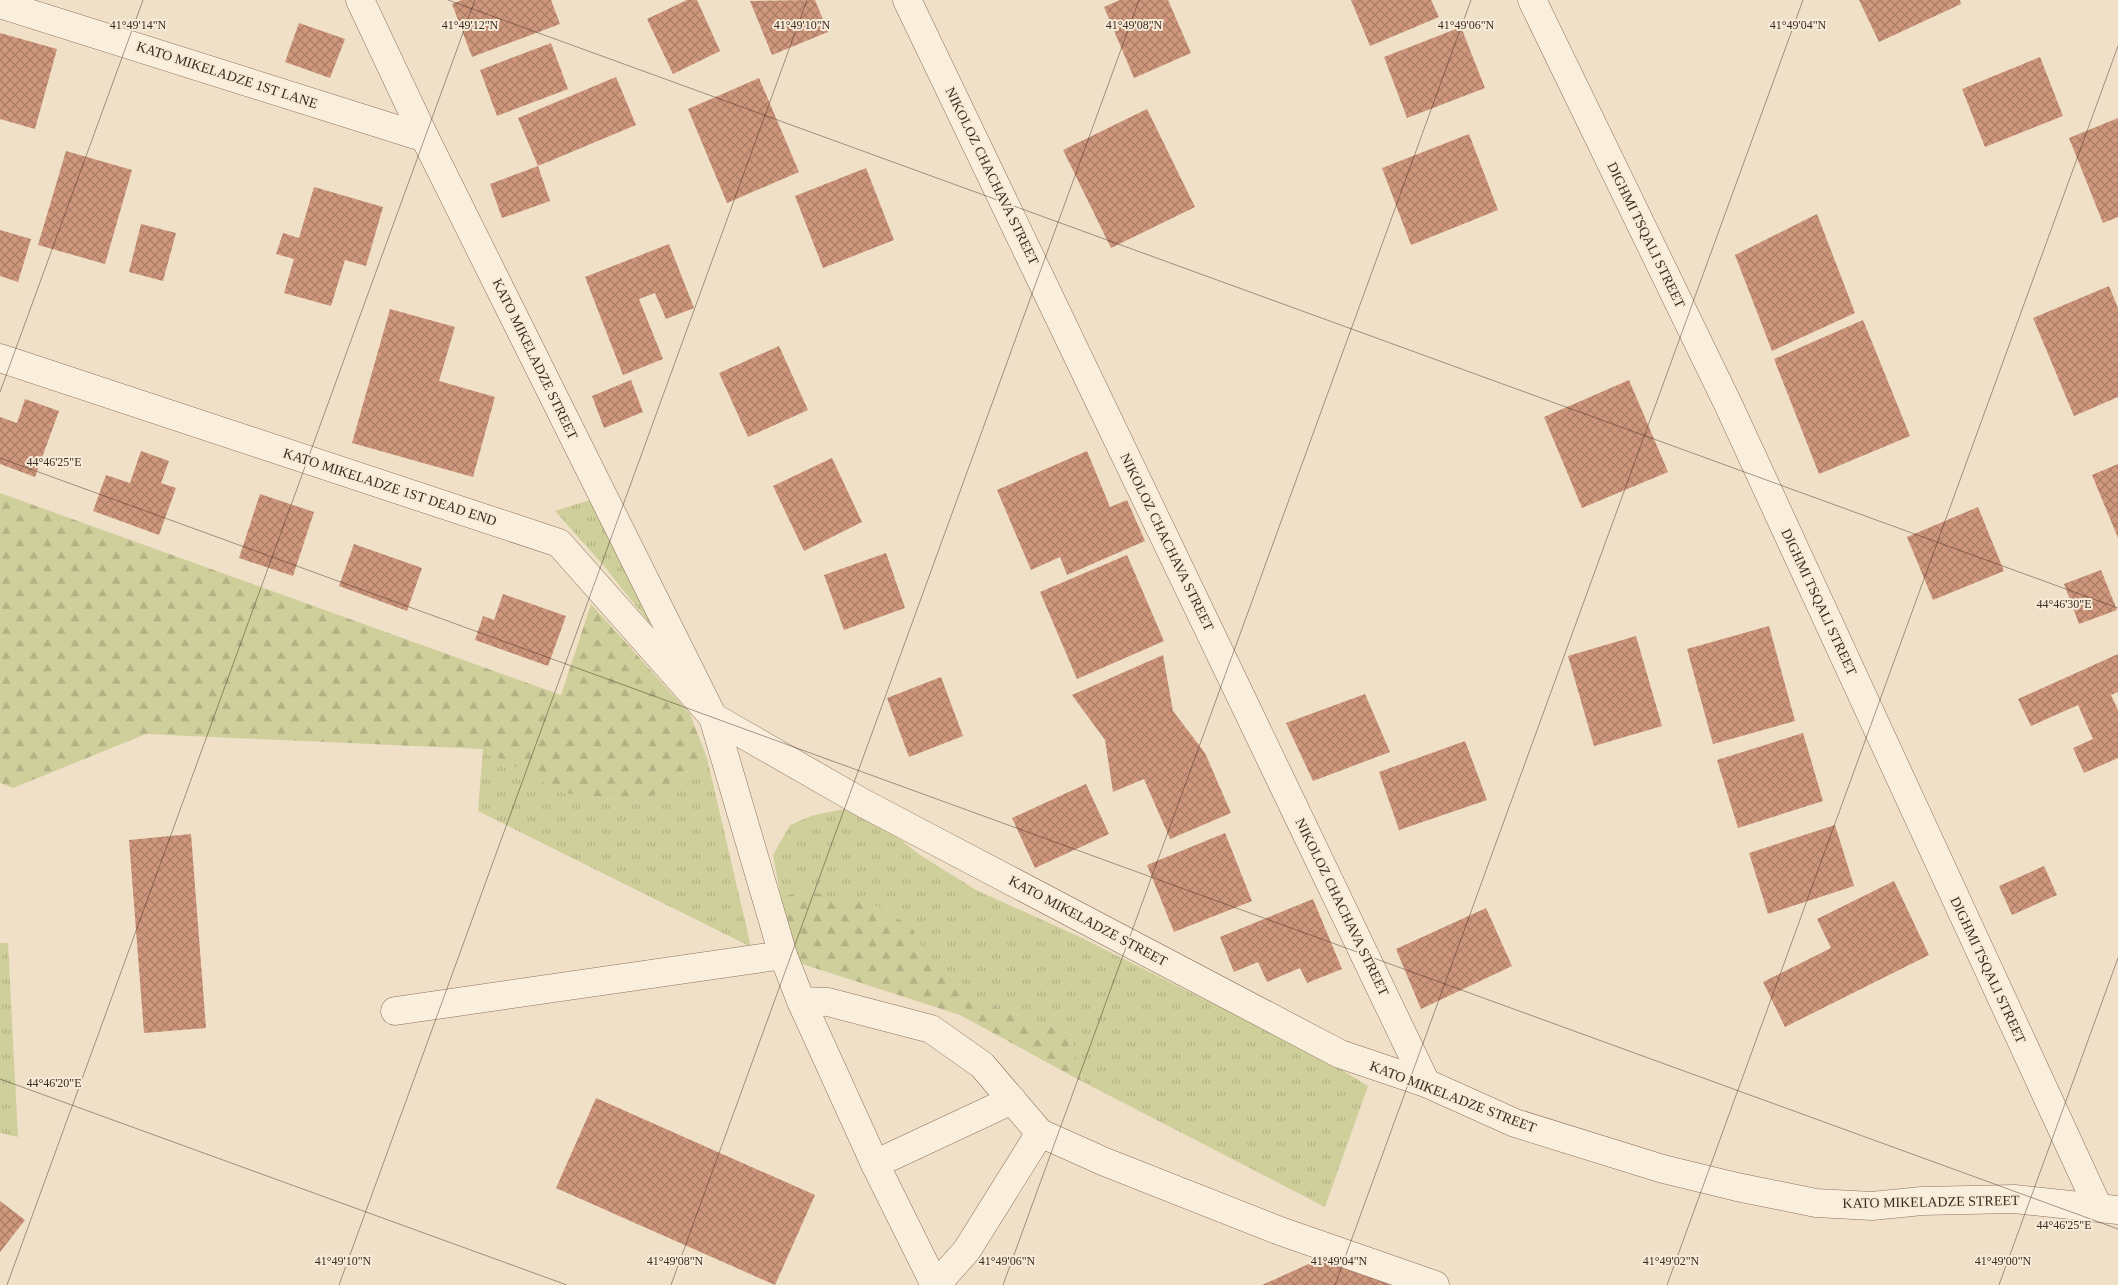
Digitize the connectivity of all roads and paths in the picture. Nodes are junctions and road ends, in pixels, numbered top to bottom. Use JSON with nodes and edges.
{"nodes":[{"id":1,"x":360,"y":0,"type":"edge"},
{"id":2,"x":907,"y":0,"type":"edge"},
{"id":3,"x":1532,"y":0,"type":"edge"},
{"id":4,"x":0,"y":4,"type":"edge"},
{"id":5,"x":425,"y":138,"type":"junction"},
{"id":6,"x":0,"y":358,"type":"edge"},
{"id":7,"x":713,"y":717,"type":"junction"},
{"id":8,"x":783,"y":955,"type":"junction"},
{"id":9,"x":801,"y":1001,"type":"junction"},
{"id":10,"x":395,"y":1011,"type":"dead end"},
{"id":11,"x":1426,"y":1083,"type":"junction"},
{"id":12,"x":1012,"y":1100,"type":"junction"},
{"id":13,"x":1040,"y":1133,"type":"junction"},
{"id":14,"x":874,"y":1164,"type":"junction"},
{"id":15,"x":2108,"y":1209,"type":"edge"},
{"id":16,"x":936,"y":1285,"type":"edge"},
{"id":17,"x":1434,"y":1285,"type":"edge"}],
"edges":[{"from":1,"to":5,"type":"street","name":"KATO MIKELADZE STREET"},
{"from":2,"to":11,"type":"street","name":"NIKOLOZ CHACHAVA STREET"},
{"from":3,"to":15,"type":"street","name":"DIGHMI TSQALI STREET"},
{"from":4,"to":5,"type":"street","name":"KATO MIKELADZE 1ST LANE"},
{"from":5,"to":7,"type":"street","name":"KATO MIKELADZE STREET"},
{"from":6,"to":7,"type":"street","name":"KATO MIKELADZE 1ST DEAD END"},
{"from":7,"to":8,"type":"street","name":"KATO MIKELADZE STREET"},
{"from":7,"to":11,"type":"street","name":"KATO MIKELADZE STREET"},
{"from":8,"to":9,"type":"street","name":"KATO MIKELADZE STREET"},
{"from":8,"to":10,"type":"street"},
{"from":9,"to":12,"type":"street"},
{"from":9,"to":14,"type":"street","name":"KATO MIKELADZE STREET"},
{"from":11,"to":15,"type":"street","name":"KATO MIKELADZE STREET"},
{"from":12,"to":13,"type":"street"},
{"from":12,"to":14,"type":"street"},
{"from":13,"to":16,"type":"street"},
{"from":13,"to":17,"type":"street"},
{"from":14,"to":16,"type":"street","name":"KATO MIKELADZE STREET"}]}
